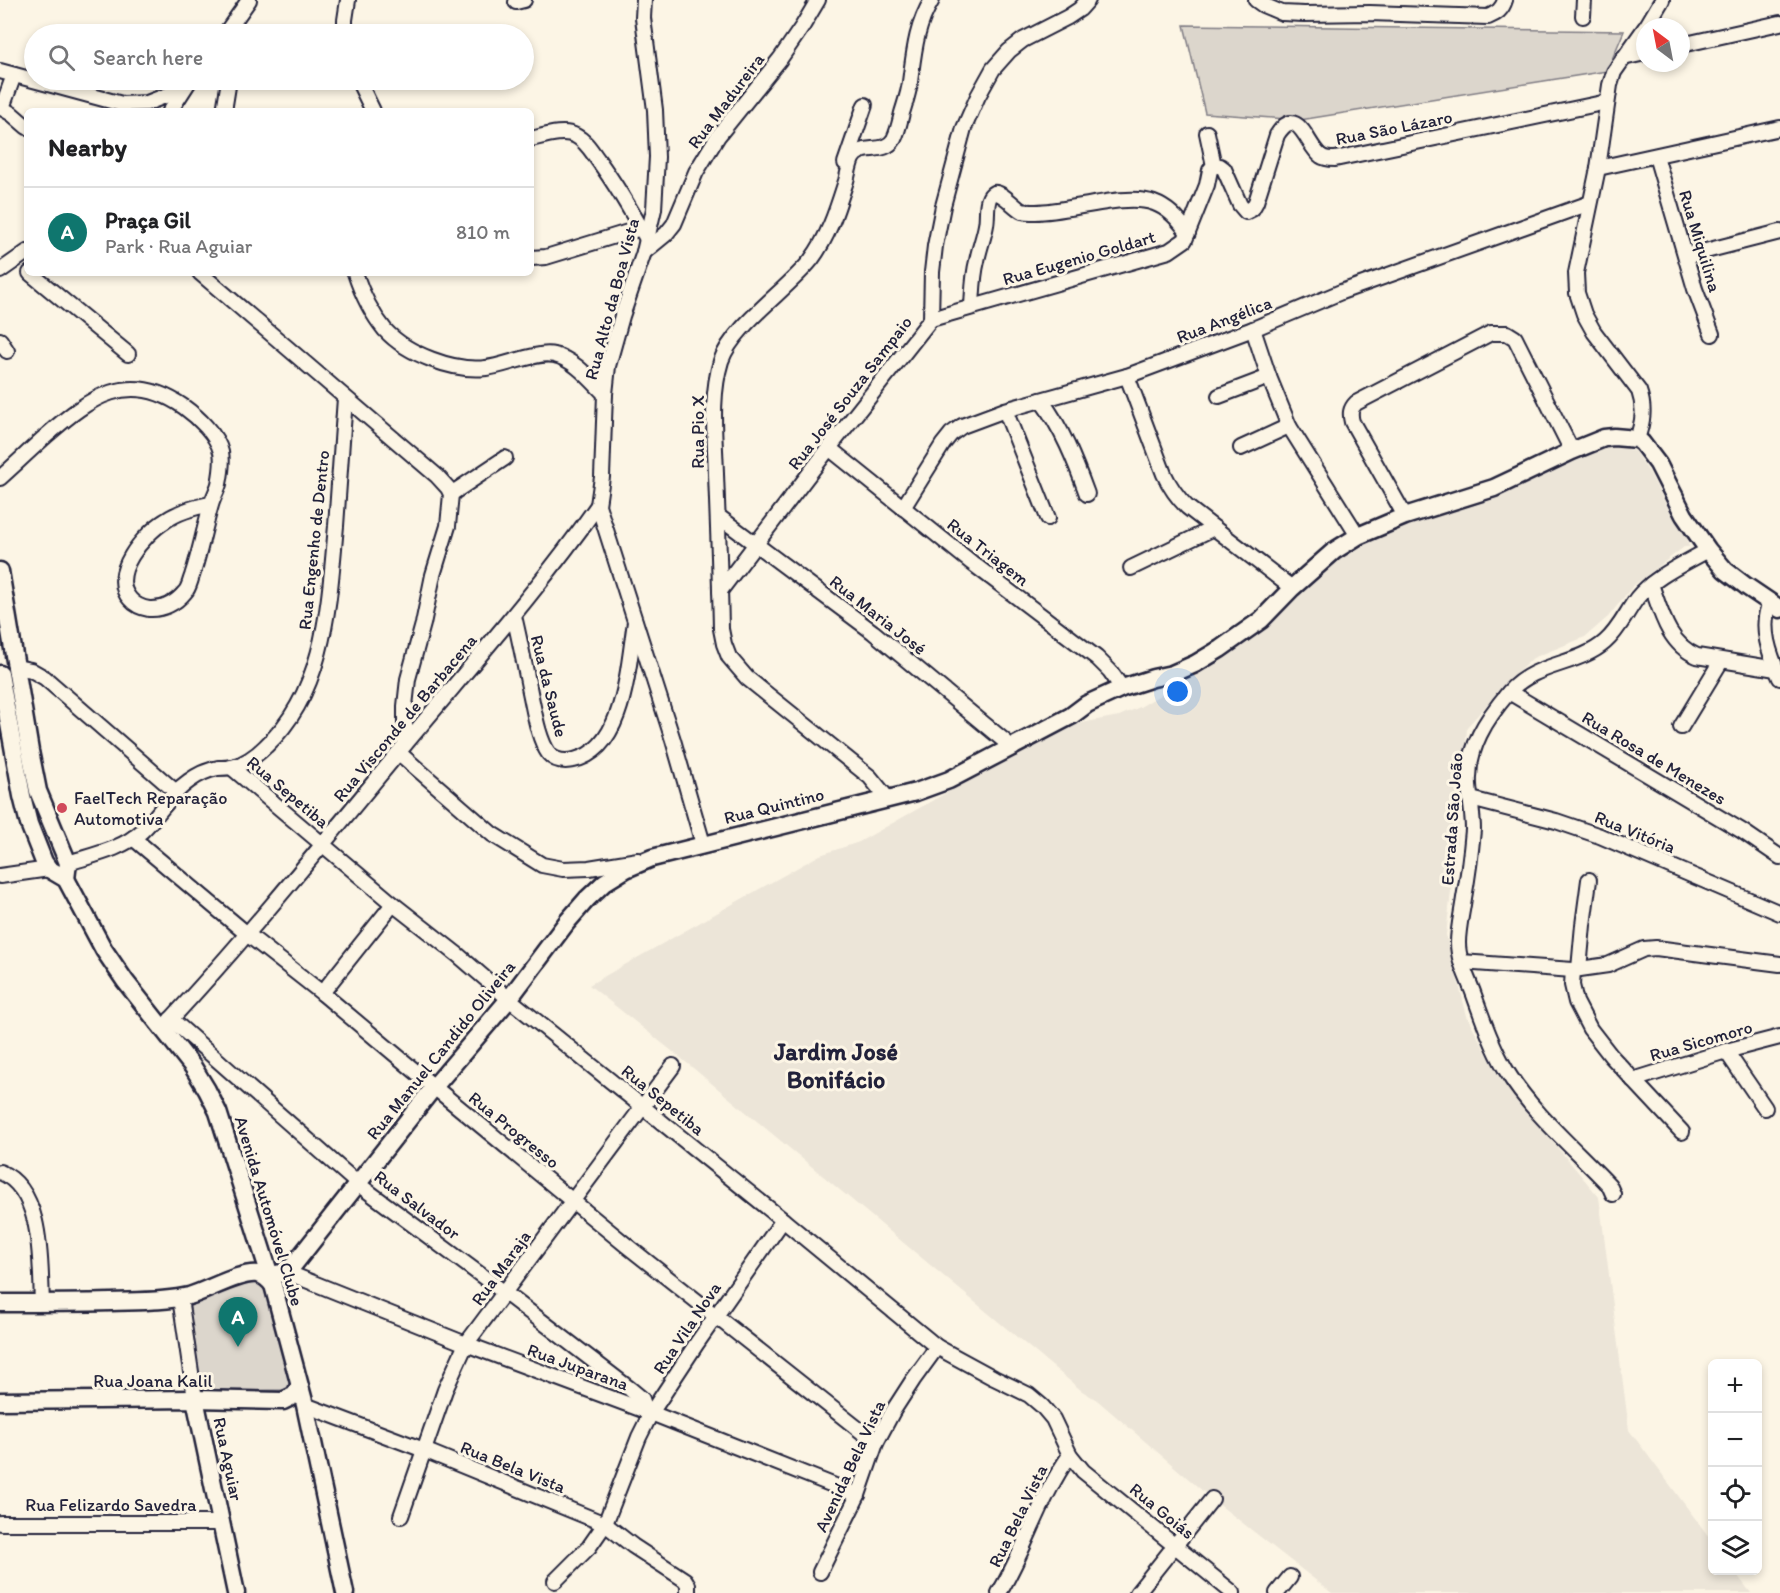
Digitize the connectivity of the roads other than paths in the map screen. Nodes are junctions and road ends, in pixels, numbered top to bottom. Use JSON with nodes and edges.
{"nodes":[{"id":1,"x":249,"y":0,"type":"edge"},
{"id":2,"x":348,"y":0,"type":"edge"},
{"id":3,"x":644,"y":0,"type":"edge"},
{"id":4,"x":932,"y":0,"type":"edge"},
{"id":5,"x":1088,"y":0,"type":"edge"},
{"id":6,"x":1256,"y":0,"type":"edge"},
{"id":7,"x":1505,"y":0,"type":"edge"},
{"id":8,"x":1584,"y":0,"type":"edge"},
{"id":9,"x":1662,"y":0,"type":"edge"},
{"id":10,"x":814,"y":3,"type":"edge"},
{"id":11,"x":1369,"y":7,"type":"edge"},
{"id":12,"x":1583,"y":16,"type":"dead end"},
{"id":13,"x":1652,"y":18,"type":"edge"},
{"id":14,"x":1780,"y":23,"type":"edge"},
{"id":15,"x":233,"y":24,"type":"edge"},
{"id":16,"x":345,"y":24,"type":"edge"},
{"id":17,"x":1636,"y":41,"type":"edge"},
{"id":18,"x":1690,"y":43,"type":"edge"},
{"id":19,"x":1636,"y":55,"type":"edge"},
{"id":20,"x":1623,"y":58,"type":"junction"},
{"id":21,"x":0,"y":71,"type":"edge"},
{"id":22,"x":14,"y":75,"type":"junction"},
{"id":23,"x":24,"y":78,"type":"edge"},
{"id":24,"x":70,"y":90,"type":"edge"},
{"id":25,"x":174,"y":90,"type":"edge"},
{"id":26,"x":182,"y":90,"type":"edge"},
{"id":27,"x":227,"y":90,"type":"edge"},
{"id":28,"x":363,"y":90,"type":"edge"},
{"id":29,"x":1607,"y":102,"type":"junction"},
{"id":30,"x":865,"y":105,"type":"dead end"},
{"id":31,"x":1,"y":107,"type":"edge"},
{"id":32,"x":172,"y":108,"type":"edge"},
{"id":33,"x":224,"y":108,"type":"edge"},
{"id":34,"x":372,"y":108,"type":"edge"},
{"id":35,"x":24,"y":125,"type":"edge"},
{"id":36,"x":1780,"y":128,"type":"edge"},
{"id":37,"x":1207,"y":133,"type":"dead end"},
{"id":38,"x":534,"y":138,"type":"edge"},
{"id":39,"x":1656,"y":156,"type":"junction"},
{"id":40,"x":1214,"y":166,"type":"junction"},
{"id":41,"x":1598,"y":168,"type":"junction"},
{"id":42,"x":846,"y":180,"type":"junction"},
{"id":43,"x":1590,"y":203,"type":"junction"},
{"id":44,"x":1780,"y":232,"type":"edge"},
{"id":45,"x":1188,"y":233,"type":"junction"},
{"id":46,"x":644,"y":240,"type":"junction"},
{"id":47,"x":24,"y":254,"type":"edge"},
{"id":48,"x":1686,"y":256,"type":"junction"},
{"id":49,"x":534,"y":258,"type":"edge"},
{"id":50,"x":15,"y":260,"type":"junction"},
{"id":51,"x":24,"y":268,"type":"edge"},
{"id":52,"x":0,"y":271,"type":"edge"},
{"id":53,"x":34,"y":276,"type":"edge"},
{"id":54,"x":203,"y":276,"type":"edge"},
{"id":55,"x":356,"y":276,"type":"edge"},
{"id":56,"x":972,"y":306,"type":"junction"},
{"id":57,"x":932,"y":319,"type":"junction"},
{"id":58,"x":1253,"y":329,"type":"junction"},
{"id":59,"x":1712,"y":334,"type":"dead end"},
{"id":60,"x":128,"y":354,"type":"dead end"},
{"id":61,"x":1127,"y":376,"type":"junction"},
{"id":62,"x":1269,"y":377,"type":"junction"},
{"id":63,"x":605,"y":394,"type":"junction"},
{"id":64,"x":1219,"y":396,"type":"dead end"},
{"id":65,"x":345,"y":398,"type":"junction"},
{"id":66,"x":1041,"y":400,"type":"junction"},
{"id":67,"x":1005,"y":410,"type":"junction"},
{"id":68,"x":1289,"y":426,"type":"junction"},
{"id":69,"x":1637,"y":439,"type":"junction"},
{"id":70,"x":829,"y":448,"type":"junction"},
{"id":71,"x":1241,"y":448,"type":"dead end"},
{"id":72,"x":1572,"y":451,"type":"junction"},
{"id":73,"x":505,"y":458,"type":"dead end"},
{"id":74,"x":0,"y":478,"type":"edge"},
{"id":75,"x":451,"y":494,"type":"junction"},
{"id":76,"x":1087,"y":494,"type":"dead end"},
{"id":77,"x":212,"y":504,"type":"junction"},
{"id":78,"x":598,"y":505,"type":"junction"},
{"id":79,"x":903,"y":508,"type":"junction"},
{"id":80,"x":718,"y":516,"type":"junction"},
{"id":81,"x":1406,"y":516,"type":"junction"},
{"id":82,"x":1048,"y":518,"type":"dead end"},
{"id":83,"x":1214,"y":528,"type":"junction"},
{"id":84,"x":1358,"y":536,"type":"junction"},
{"id":85,"x":755,"y":544,"type":"junction"},
{"id":86,"x":1708,"y":550,"type":"junction"},
{"id":87,"x":1131,"y":568,"type":"dead end"},
{"id":88,"x":0,"y":571,"type":"edge"},
{"id":89,"x":1651,"y":584,"type":"junction"},
{"id":90,"x":1292,"y":588,"type":"junction"},
{"id":91,"x":720,"y":591,"type":"junction"},
{"id":92,"x":1775,"y":606,"type":"edge"},
{"id":93,"x":514,"y":616,"type":"junction"},
{"id":94,"x":636,"y":620,"type":"junction"},
{"id":95,"x":0,"y":660,"type":"edge"},
{"id":96,"x":1721,"y":661,"type":"junction"},
{"id":97,"x":16,"y":667,"type":"junction"},
{"id":98,"x":1778,"y":673,"type":"edge"},
{"id":99,"x":0,"y":674,"type":"edge"},
{"id":100,"x":1122,"y":688,"type":"junction"},
{"id":101,"x":1509,"y":692,"type":"junction"},
{"id":102,"x":1681,"y":728,"type":"dead end"},
{"id":103,"x":1013,"y":748,"type":"junction"},
{"id":104,"x":402,"y":749,"type":"junction"},
{"id":105,"x":22,"y":752,"type":"junction"},
{"id":106,"x":231,"y":767,"type":"junction"},
{"id":107,"x":176,"y":792,"type":"junction"},
{"id":108,"x":888,"y":799,"type":"junction"},
{"id":109,"x":1471,"y":799,"type":"junction"},
{"id":110,"x":133,"y":838,"type":"junction"},
{"id":111,"x":703,"y":844,"type":"junction"},
{"id":112,"x":322,"y":845,"type":"junction"},
{"id":113,"x":1780,"y":857,"type":"edge"},
{"id":114,"x":652,"y":858,"type":"junction"},
{"id":115,"x":49,"y":869,"type":"junction"},
{"id":116,"x":67,"y":871,"type":"junction"},
{"id":117,"x":0,"y":876,"type":"edge"},
{"id":118,"x":1589,"y":880,"type":"dead end"},
{"id":119,"x":393,"y":904,"type":"junction"},
{"id":120,"x":1780,"y":914,"type":"edge"},
{"id":121,"x":247,"y":934,"type":"junction"},
{"id":122,"x":1461,"y":963,"type":"junction"},
{"id":123,"x":1780,"y":964,"type":"edge"},
{"id":124,"x":1576,"y":969,"type":"junction"},
{"id":125,"x":322,"y":993,"type":"junction"},
{"id":126,"x":509,"y":999,"type":"junction"},
{"id":127,"x":166,"y":1024,"type":"junction"},
{"id":128,"x":1780,"y":1037,"type":"edge"},
{"id":129,"x":1725,"y":1051,"type":"junction"},
{"id":130,"x":673,"y":1066,"type":"dead end"},
{"id":131,"x":1633,"y":1080,"type":"junction"},
{"id":132,"x":434,"y":1087,"type":"junction"},
{"id":133,"x":643,"y":1106,"type":"junction"},
{"id":134,"x":1765,"y":1108,"type":"dead end"},
{"id":135,"x":1682,"y":1132,"type":"dead end"},
{"id":136,"x":0,"y":1172,"type":"edge"},
{"id":137,"x":358,"y":1184,"type":"junction"},
{"id":138,"x":1613,"y":1194,"type":"dead end"},
{"id":139,"x":573,"y":1201,"type":"junction"},
{"id":140,"x":783,"y":1220,"type":"junction"},
{"id":141,"x":260,"y":1242,"type":"junction"},
{"id":142,"x":240,"y":1276,"type":"junction"},
{"id":143,"x":276,"y":1277,"type":"junction"},
{"id":144,"x":506,"y":1293,"type":"junction"},
{"id":145,"x":180,"y":1298,"type":"junction"},
{"id":146,"x":0,"y":1303,"type":"edge"},
{"id":147,"x":42,"y":1303,"type":"junction"},
{"id":148,"x":717,"y":1316,"type":"junction"},
{"id":149,"x":466,"y":1344,"type":"junction"},
{"id":150,"x":937,"y":1347,"type":"junction"},
{"id":151,"x":299,"y":1386,"type":"junction"},
{"id":152,"x":195,"y":1400,"type":"junction"},
{"id":153,"x":0,"y":1401,"type":"edge"},
{"id":154,"x":648,"y":1412,"type":"junction"},
{"id":155,"x":306,"y":1413,"type":"junction"},
{"id":156,"x":876,"y":1443,"type":"junction"},
{"id":157,"x":424,"y":1450,"type":"junction"},
{"id":158,"x":1070,"y":1455,"type":"junction"},
{"id":159,"x":858,"y":1495,"type":"junction"},
{"id":160,"x":1212,"y":1499,"type":"dead end"},
{"id":161,"x":401,"y":1516,"type":"dead end"},
{"id":162,"x":0,"y":1523,"type":"edge"},
{"id":163,"x":222,"y":1523,"type":"junction"},
{"id":164,"x":605,"y":1524,"type":"junction"},
{"id":165,"x":1175,"y":1544,"type":"junction"},
{"id":166,"x":820,"y":1572,"type":"dead end"},
{"id":167,"x":1290,"y":1577,"type":"dead end"},
{"id":168,"x":555,"y":1581,"type":"dead end"},
{"id":169,"x":236,"y":1593,"type":"edge"},
{"id":170,"x":345,"y":1593,"type":"edge"},
{"id":171,"x":688,"y":1593,"type":"edge"},
{"id":172,"x":999,"y":1593,"type":"edge"},
{"id":173,"x":1137,"y":1593,"type":"edge"},
{"id":174,"x":1233,"y":1593,"type":"edge"},
{"id":175,"x":1277,"y":1593,"type":"edge"}],
"edges":[{"from":1,"to":15,"type":"street"},
{"from":2,"to":16,"type":"street"},
{"from":3,"to":46,"type":"street","name":"Rua Alto da Boa Vista"},
{"from":4,"to":42,"type":"street","name":"Rua Pio X"},
{"from":5,"to":57,"type":"street","name":"Rua José Souza Sampaio"},
{"from":6,"to":11,"type":"street"},
{"from":7,"to":11,"type":"street"},
{"from":8,"to":12,"type":"street"},
{"from":9,"to":13,"type":"street"},
{"from":10,"to":46,"type":"street","name":"Rua Madureira"},
{"from":14,"to":18,"type":"street"},
{"from":17,"to":20,"type":"street"},
{"from":19,"to":20,"type":"street"},
{"from":20,"to":29,"type":"street"},
{"from":21,"to":22,"type":"street"},
{"from":22,"to":23,"type":"street"},
{"from":22,"to":31,"type":"street"},
{"from":24,"to":25,"type":"street"},
{"from":26,"to":32,"type":"street"},
{"from":27,"to":33,"type":"street"},
{"from":28,"to":34,"type":"street"},
{"from":29,"to":40,"type":"street","name":"Rua São Lázaro"},
{"from":29,"to":41,"type":"street"},
{"from":30,"to":42,"type":"street"},
{"from":31,"to":35,"type":"street"},
{"from":36,"to":39,"type":"street"},
{"from":37,"to":40,"type":"street","name":"Rua São Lázaro"},
{"from":38,"to":46,"type":"street"},
{"from":39,"to":41,"type":"street"},
{"from":39,"to":48,"type":"street","name":"Rua Miquilina"},
{"from":40,"to":45,"type":"street","name":"Rua Eugenio Goldart"},
{"from":41,"to":43,"type":"street"},
{"from":42,"to":80,"type":"street","name":"Rua Pio X"},
{"from":43,"to":58,"type":"street","name":"Rua Angélica"},
{"from":43,"to":69,"type":"street"},
{"from":44,"to":48,"type":"street"},
{"from":45,"to":56,"type":"street","name":"Rua Eugenio Goldart"},
{"from":45,"to":56,"type":"street","name":"Rua Eugenio Goldart"},
{"from":46,"to":49,"type":"street"},
{"from":46,"to":63,"type":"street","name":"Rua Alto da Boa Vista"},
{"from":47,"to":50,"type":"street"},
{"from":48,"to":59,"type":"street","name":"Rua Miquilina"},
{"from":50,"to":51,"type":"street"},
{"from":50,"to":52,"type":"street"},
{"from":53,"to":60,"type":"street"},
{"from":54,"to":65,"type":"street"},
{"from":55,"to":63,"type":"street"},
{"from":56,"to":57,"type":"street","name":"Rua Eugenio Goldart"},
{"from":57,"to":70,"type":"street","name":"Rua José Souza Sampaio"},
{"from":58,"to":61,"type":"street","name":"Rua Angélica"},
{"from":58,"to":62,"type":"street"},
{"from":61,"to":66,"type":"street","name":"Rua Angélica"},
{"from":61,"to":83,"type":"street"},
{"from":62,"to":64,"type":"street"},
{"from":62,"to":68,"type":"street"},
{"from":63,"to":78,"type":"street","name":"Rua Alto da Boa Vista"},
{"from":65,"to":75,"type":"street"},
{"from":65,"to":106,"type":"street","name":"Rua Engenho de Dentro"},
{"from":66,"to":67,"type":"street","name":"Rua Angélica"},
{"from":66,"to":76,"type":"street"},
{"from":67,"to":79,"type":"street","name":"Rua Angélica"},
{"from":67,"to":82,"type":"street"},
{"from":68,"to":71,"type":"street"},
{"from":68,"to":84,"type":"street"},
{"from":69,"to":72,"type":"main road","name":"Rua Quintino"},
{"from":69,"to":86,"type":"main road"},
{"from":70,"to":79,"type":"street","name":"Rua Triagem"},
{"from":70,"to":85,"type":"street","name":"Rua José Souza Sampaio"},
{"from":72,"to":81,"type":"main road","name":"Rua Quintino"},
{"from":72,"to":81,"type":"street"},
{"from":73,"to":75,"type":"street"},
{"from":74,"to":77,"type":"street"},
{"from":75,"to":104,"type":"street"},
{"from":77,"to":77,"type":"street"},
{"from":78,"to":93,"type":"street","name":"Rua Visconde de Barbacena"},
{"from":78,"to":94,"type":"street","name":"Rua Alto da Boa Vista"},
{"from":79,"to":100,"type":"street","name":"Rua Triagem"},
{"from":80,"to":85,"type":"street","name":"Rua Maria José"},
{"from":80,"to":91,"type":"street","name":"Rua Pio X"},
{"from":81,"to":84,"type":"main road","name":"Rua Quintino"},
{"from":83,"to":87,"type":"street"},
{"from":83,"to":90,"type":"street"},
{"from":84,"to":90,"type":"main road","name":"Rua Quintino"},
{"from":85,"to":91,"type":"street","name":"Rua José Souza Sampaio"},
{"from":85,"to":103,"type":"street","name":"Rua Maria José"},
{"from":86,"to":89,"type":"street","name":"Estrada São João"},
{"from":86,"to":92,"type":"main road"},
{"from":88,"to":97,"type":"main road","name":"Avenida Automóvel Clube"},
{"from":89,"to":96,"type":"street"},
{"from":89,"to":101,"type":"street","name":"Estrada São João"},
{"from":90,"to":100,"type":"main road","name":"Rua Quintino"},
{"from":91,"to":108,"type":"street","name":"Rua Pio X"},
{"from":92,"to":98,"type":"street"},
{"from":93,"to":94,"type":"street","name":"Rua da Saude"},
{"from":93,"to":104,"type":"street","name":"Rua Visconde de Barbacena"},
{"from":94,"to":111,"type":"street","name":"Rua Alto da Boa Vista"},
{"from":95,"to":97,"type":"main road"},
{"from":96,"to":98,"type":"street"},
{"from":96,"to":102,"type":"street"},
{"from":97,"to":105,"type":"main road","name":"Avenida Automóvel Clube"},
{"from":97,"to":107,"type":"street"},
{"from":99,"to":105,"type":"main road","name":"Avenida Automóvel Clube"},
{"from":100,"to":103,"type":"main road","name":"Rua Quintino"},
{"from":101,"to":109,"type":"street","name":"Estrada São João"},
{"from":101,"to":113,"type":"street","name":"Rua Rosa de Menezes"},
{"from":103,"to":108,"type":"main road","name":"Rua Quintino"},
{"from":104,"to":112,"type":"street","name":"Rua Visconde de Barbacena"},
{"from":104,"to":114,"type":"street","name":"Rua Quintino"},
{"from":105,"to":115,"type":"main road","name":"Avenida Automóvel Clube"},
{"from":105,"to":116,"type":"main road","name":"Avenida Automóvel Clube"},
{"from":106,"to":107,"type":"street","name":"Rua Engenho de Dentro"},
{"from":106,"to":112,"type":"street","name":"Rua Sepetiba"},
{"from":107,"to":110,"type":"street","name":"Rua Engenho de Dentro"},
{"from":108,"to":111,"type":"main road","name":"Rua Quintino"},
{"from":109,"to":120,"type":"street","name":"Rua Vitória"},
{"from":109,"to":122,"type":"street","name":"Estrada São João"},
{"from":110,"to":116,"type":"street","name":"Rua Engenho de Dentro"},
{"from":110,"to":121,"type":"street","name":"Rua Progresso"},
{"from":111,"to":114,"type":"main road","name":"Rua Quintino"},
{"from":112,"to":119,"type":"street","name":"Rua Sepetiba"},
{"from":112,"to":121,"type":"street","name":"Rua Visconde de Barbacena"},
{"from":114,"to":126,"type":"main road","name":"Rua Manuel Candido Oliveira"},
{"from":115,"to":116,"type":"main road"},
{"from":115,"to":117,"type":"street"},
{"from":116,"to":127,"type":"main road","name":"Avenida Automóvel Clube"},
{"from":118,"to":124,"type":"street"},
{"from":119,"to":125,"type":"street"},
{"from":119,"to":126,"type":"street","name":"Rua Sepetiba"},
{"from":121,"to":125,"type":"street","name":"Rua Progresso"},
{"from":121,"to":127,"type":"street","name":"Rua Visconde de Barbacena"},
{"from":122,"to":124,"type":"street"},
{"from":122,"to":138,"type":"street","name":"Estrada São João"},
{"from":123,"to":124,"type":"street"},
{"from":124,"to":131,"type":"street"},
{"from":125,"to":132,"type":"street","name":"Rua Progresso"},
{"from":126,"to":132,"type":"main road","name":"Rua Manuel Candido Oliveira"},
{"from":126,"to":133,"type":"street","name":"Rua Sepetiba"},
{"from":127,"to":137,"type":"street","name":"Rua Salvador"},
{"from":127,"to":141,"type":"main road","name":"Avenida Automóvel Clube"},
{"from":128,"to":129,"type":"street","name":"Rua Sicomoro"},
{"from":129,"to":131,"type":"street","name":"Rua Sicomoro"},
{"from":129,"to":134,"type":"street"},
{"from":130,"to":133,"type":"street","name":"Rua Maraja"},
{"from":131,"to":135,"type":"street"},
{"from":132,"to":137,"type":"main road","name":"Rua Manuel Candido Oliveira"},
{"from":132,"to":139,"type":"street","name":"Rua Progresso"},
{"from":133,"to":139,"type":"street","name":"Rua Maraja"},
{"from":133,"to":140,"type":"street","name":"Rua Sepetiba"},
{"from":136,"to":147,"type":"street"},
{"from":137,"to":143,"type":"main road","name":"Rua Manuel Candido Oliveira"},
{"from":137,"to":144,"type":"street","name":"Rua Salvador"},
{"from":139,"to":144,"type":"street","name":"Rua Maraja"},
{"from":139,"to":148,"type":"street","name":"Rua Progresso"},
{"from":140,"to":148,"type":"street","name":"Rua Vila Nova"},
{"from":140,"to":150,"type":"street","name":"Rua Sepetiba"},
{"from":141,"to":142,"type":"main road"},
{"from":141,"to":143,"type":"main road","name":"Avenida Automóvel Clube"},
{"from":142,"to":143,"type":"main road"},
{"from":142,"to":145,"type":"main road"},
{"from":143,"to":149,"type":"street","name":"Rua Juparana"},
{"from":143,"to":151,"type":"main road","name":"Avenida Automóvel Clube"},
{"from":144,"to":149,"type":"street","name":"Rua Maraja"},
{"from":144,"to":154,"type":"street","name":"Rua Salvador"},
{"from":145,"to":147,"type":"main road"},
{"from":145,"to":152,"type":"street","name":"Rua Aguiar"},
{"from":146,"to":147,"type":"main road"},
{"from":148,"to":154,"type":"street","name":"Rua Vila Nova"},
{"from":148,"to":156,"type":"street","name":"Rua Progresso"},
{"from":149,"to":154,"type":"street","name":"Rua Juparana"},
{"from":149,"to":157,"type":"street","name":"Rua Maraja"},
{"from":150,"to":156,"type":"street","name":"Avenida Bela Vista"},
{"from":150,"to":158,"type":"street","name":"Rua Sepetiba"},
{"from":151,"to":152,"type":"main road","name":"Rua Joana Kalil"},
{"from":151,"to":155,"type":"main road","name":"Avenida Automóvel Clube"},
{"from":152,"to":153,"type":"main road","name":"Rua Joana Kalil"},
{"from":152,"to":163,"type":"main road","name":"Rua Aguiar"},
{"from":154,"to":159,"type":"street","name":"Rua Juparana"},
{"from":154,"to":164,"type":"street","name":"Rua Vila Nova"},
{"from":155,"to":157,"type":"street","name":"Rua Bela Vista"},
{"from":155,"to":170,"type":"main road","name":"Avenida Automóvel Clube"},
{"from":156,"to":159,"type":"street","name":"Avenida Bela Vista"},
{"from":157,"to":161,"type":"street","name":"Rua Maraja"},
{"from":157,"to":164,"type":"street","name":"Rua Bela Vista"},
{"from":158,"to":165,"type":"street","name":"Rua Goiás"},
{"from":158,"to":172,"type":"street","name":"Rua Bela Vista"},
{"from":159,"to":166,"type":"street","name":"Avenida Bela Vista"},
{"from":160,"to":165,"type":"street"},
{"from":162,"to":163,"type":"street","name":"Rua Felizardo Savedra"},
{"from":163,"to":169,"type":"main road","name":"Rua Aguiar"},
{"from":164,"to":168,"type":"street","name":"Rua Vila Nova"},
{"from":164,"to":171,"type":"street","name":"Rua Bela Vista"},
{"from":165,"to":173,"type":"street"},
{"from":165,"to":174,"type":"street","name":"Rua Goiás"},
{"from":167,"to":175,"type":"street"}]}
